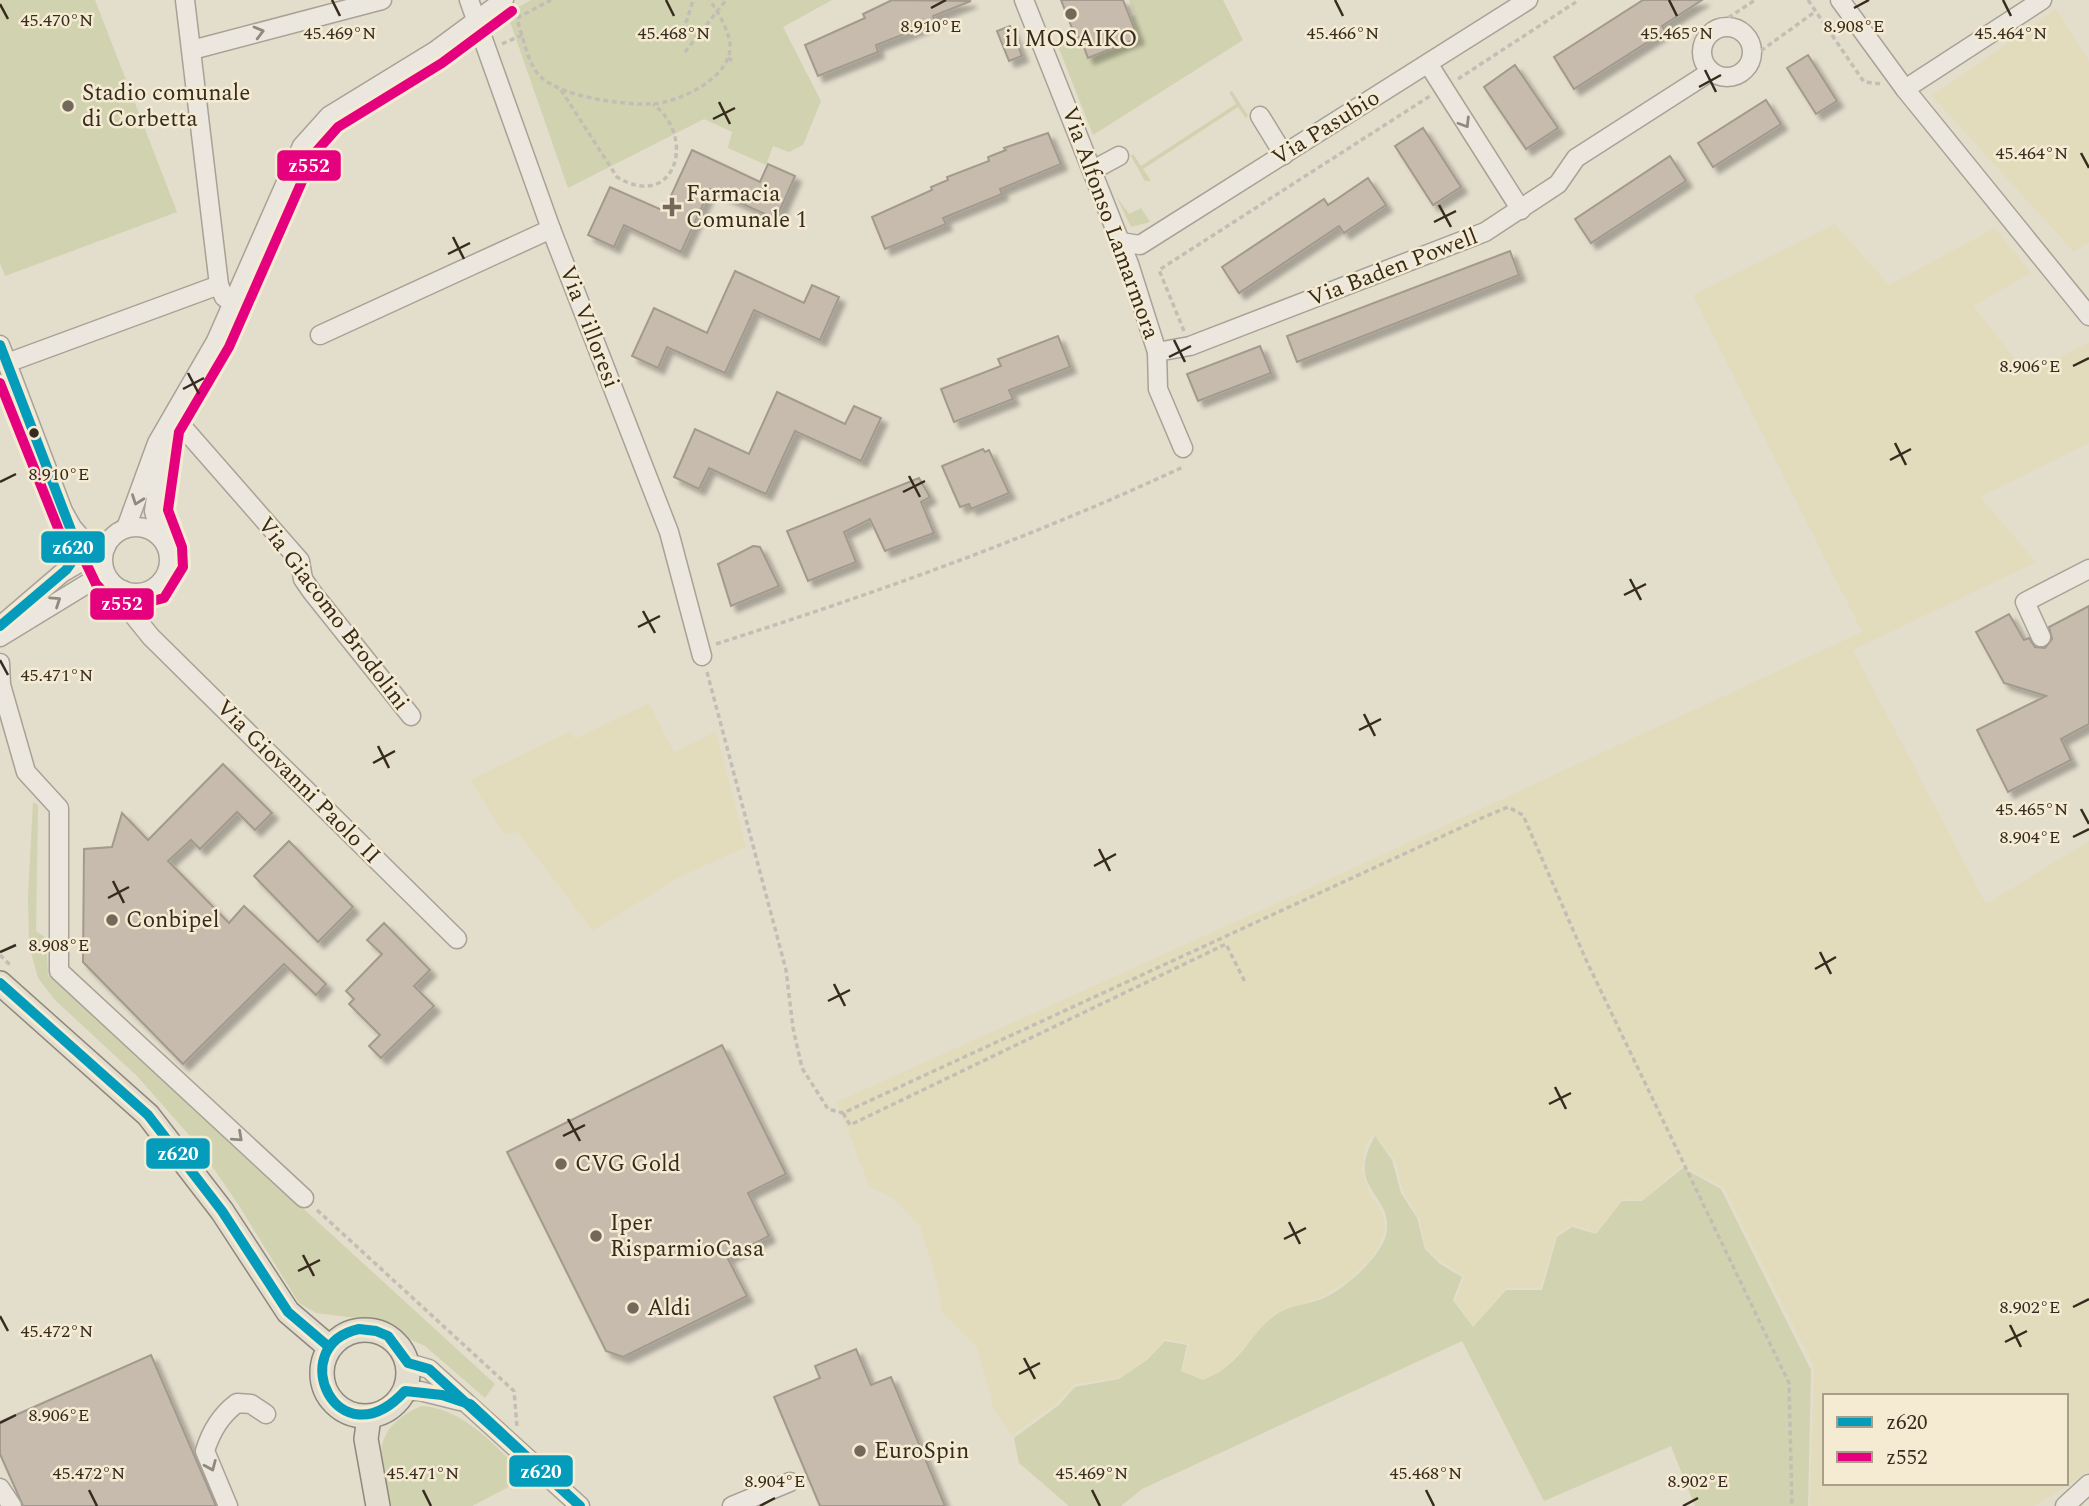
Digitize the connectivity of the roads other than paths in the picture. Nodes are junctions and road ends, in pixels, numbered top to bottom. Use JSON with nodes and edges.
{"nodes":[{"id":1,"x":185,"y":0,"type":"edge"},
{"id":2,"x":382,"y":0,"type":"edge"},
{"id":3,"x":469,"y":0,"type":"edge"},
{"id":4,"x":504,"y":0,"type":"edge"},
{"id":5,"x":1024,"y":0,"type":"edge"},
{"id":6,"x":1528,"y":0,"type":"edge"},
{"id":7,"x":1840,"y":0,"type":"edge"},
{"id":8,"x":2042,"y":0,"type":"edge"},
{"id":9,"x":474,"y":21,"type":"junction"},
{"id":10,"x":192,"y":50,"type":"junction"},
{"id":11,"x":1429,"y":65,"type":"junction"},
{"id":12,"x":1710,"y":72,"type":"junction"},
{"id":13,"x":1905,"y":89,"type":"junction"},
{"id":14,"x":1259,"y":117,"type":"dead end"},
{"id":15,"x":1284,"y":155,"type":"junction"},
{"id":16,"x":1119,"y":156,"type":"dead end"},
{"id":17,"x":1093,"y":170,"type":"junction"},
{"id":18,"x":1521,"y":210,"type":"junction"},
{"id":19,"x":551,"y":229,"type":"junction"},
{"id":20,"x":1121,"y":242,"type":"junction"},
{"id":21,"x":219,"y":285,"type":"junction"},
{"id":22,"x":233,"y":304,"type":"junction"},
{"id":23,"x":2089,"y":316,"type":"edge"},
{"id":24,"x":320,"y":335,"type":"dead end"},
{"id":25,"x":0,"y":345,"type":"edge"},
{"id":26,"x":1157,"y":352,"type":"junction"},
{"id":27,"x":7,"y":363,"type":"junction"},
{"id":28,"x":170,"y":422,"type":"junction"},
{"id":29,"x":1183,"y":449,"type":"road end"},
{"id":30,"x":70,"y":524,"type":"junction"},
{"id":31,"x":161,"y":538,"type":"junction"},
{"id":32,"x":108,"y":546,"type":"junction"},
{"id":33,"x":2089,"y":569,"type":"edge"},
{"id":34,"x":66,"y":570,"type":"junction"},
{"id":35,"x":120,"y":589,"type":"junction"},
{"id":36,"x":148,"y":591,"type":"junction"},
{"id":37,"x":140,"y":623,"type":"junction"},
{"id":38,"x":0,"y":626,"type":"edge"},
{"id":39,"x":20,"y":626,"type":"junction"},
{"id":40,"x":0,"y":637,"type":"edge"},
{"id":41,"x":2041,"y":637,"type":"dead end"},
{"id":42,"x":701,"y":652,"type":"road end"},
{"id":43,"x":0,"y":662,"type":"edge"},
{"id":44,"x":0,"y":710,"type":"edge"},
{"id":45,"x":411,"y":716,"type":"dead end"},
{"id":46,"x":15,"y":733,"type":"junction"},
{"id":47,"x":457,"y":939,"type":"dead end"},
{"id":48,"x":0,"y":984,"type":"edge"},
{"id":49,"x":304,"y":1198,"type":"road end"},
{"id":50,"x":329,"y":1347,"type":"junction"},
{"id":51,"x":408,"y":1363,"type":"junction"},
{"id":52,"x":405,"y":1391,"type":"junction"},
{"id":53,"x":470,"y":1405,"type":"junction"},
{"id":54,"x":266,"y":1414,"type":"dead end"},
{"id":55,"x":369,"y":1417,"type":"junction"},
{"id":56,"x":790,"y":1482,"type":"dead end"},
{"id":57,"x":2089,"y":1484,"type":"edge"},
{"id":58,"x":0,"y":1488,"type":"edge"},
{"id":59,"x":12,"y":1506,"type":"edge"},
{"id":60,"x":228,"y":1506,"type":"edge"},
{"id":61,"x":378,"y":1506,"type":"edge"},
{"id":62,"x":580,"y":1506,"type":"edge"},
{"id":63,"x":732,"y":1506,"type":"edge"},
{"id":64,"x":2065,"y":1506,"type":"edge"}],
"edges":[{"from":1,"to":10,"type":"street"},
{"from":10,"to":2,"type":"street","one_way":true},
{"from":3,"to":9,"type":"street","name":"Via Villoresi"},
{"from":4,"to":9,"type":"street"},
{"from":5,"to":17,"type":"street","name":"Via Alfonso Lamarmora"},
{"from":6,"to":11,"type":"street","name":"Via Pasubio"},
{"from":7,"to":13,"type":"street"},
{"from":8,"to":13,"type":"street"},
{"from":9,"to":19,"type":"street","name":"Via Villoresi"},
{"from":9,"to":22,"type":"street"},
{"from":10,"to":21,"type":"street"},
{"from":11,"to":15,"type":"street","name":"Via Pasubio"},
{"from":11,"to":18,"type":"street","one_way":true},
{"from":12,"to":12,"type":"street"},
{"from":12,"to":18,"type":"street","name":"Via Baden Powell"},
{"from":13,"to":23,"type":"street"},
{"from":14,"to":15,"type":"street"},
{"from":15,"to":20,"type":"street","name":"Via Pasubio"},
{"from":16,"to":17,"type":"street"},
{"from":17,"to":20,"type":"street","name":"Via Alfonso Lamarmora"},
{"from":18,"to":26,"type":"street","name":"Via Baden Powell"},
{"from":19,"to":24,"type":"street"},
{"from":19,"to":42,"type":"street","name":"Via Villoresi"},
{"from":20,"to":26,"type":"street","name":"Via Alfonso Lamarmora"},
{"from":21,"to":22,"type":"street"},
{"from":21,"to":27,"type":"street"},
{"from":22,"to":28,"type":"street"},
{"from":25,"to":27,"type":"street"},
{"from":26,"to":29,"type":"street","name":"Via Alfonso Lamarmora"},
{"from":27,"to":30,"type":"street"},
{"from":28,"to":31,"type":"street"},
{"from":28,"to":32,"type":"street","one_way":true},
{"from":28,"to":45,"type":"street","name":"Via Giacomo Brodolini"},
{"from":30,"to":32,"type":"street"},
{"from":30,"to":34,"type":"street"},
{"from":31,"to":32,"type":"street"},
{"from":31,"to":36,"type":"street"},
{"from":32,"to":34,"type":"street"},
{"from":32,"to":35,"type":"street"},
{"from":33,"to":41,"type":"street"},
{"from":34,"to":38,"type":"street"},
{"from":35,"to":36,"type":"street"},
{"from":35,"to":37,"type":"street","name":"Via Giovanni Paolo II"},
{"from":39,"to":35,"type":"street","one_way":true},
{"from":36,"to":37,"type":"street"},
{"from":37,"to":47,"type":"street","name":"Via Giovanni Paolo II"},
{"from":39,"to":40,"type":"street"},
{"from":39,"to":43,"type":"street"},
{"from":43,"to":46,"type":"street"},
{"from":44,"to":46,"type":"street"},
{"from":46,"to":49,"type":"street","one_way":true},
{"from":48,"to":50,"type":"main road"},
{"from":50,"to":51,"type":"main road"},
{"from":50,"to":55,"type":"main road"},
{"from":51,"to":52,"type":"main road"},
{"from":51,"to":53,"type":"street"},
{"from":52,"to":53,"type":"street"},
{"from":52,"to":55,"type":"main road"},
{"from":53,"to":62,"type":"street"},
{"from":54,"to":60,"type":"street","one_way":true},
{"from":55,"to":61,"type":"main road"},
{"from":56,"to":63,"type":"street"},
{"from":57,"to":64,"type":"street"},
{"from":58,"to":59,"type":"street"}]}
